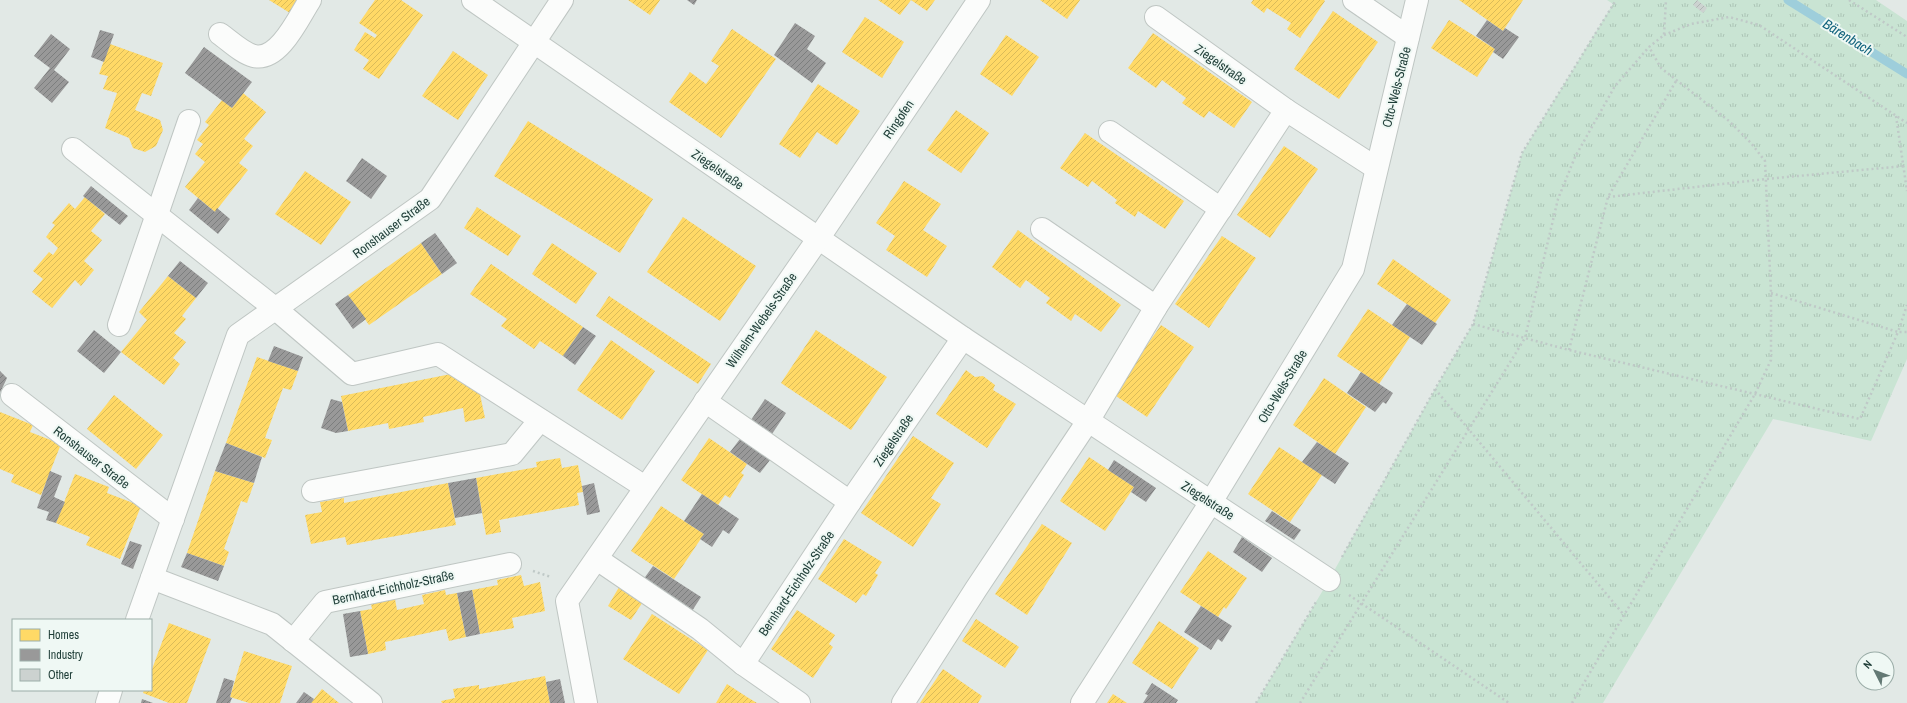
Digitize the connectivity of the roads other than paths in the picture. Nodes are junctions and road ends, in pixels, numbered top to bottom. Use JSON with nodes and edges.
{"nodes":[{"id":1,"x":310,"y":0,"type":"edge"},
{"id":2,"x":473,"y":0,"type":"edge"},
{"id":3,"x":562,"y":0,"type":"edge"},
{"id":4,"x":978,"y":0,"type":"edge"},
{"id":5,"x":1354,"y":0,"type":"edge"},
{"id":6,"x":1417,"y":0,"type":"edge"},
{"id":7,"x":1156,"y":17,"type":"dead end"},
{"id":8,"x":220,"y":34,"type":"dead end"},
{"id":9,"x":1408,"y":37,"type":"junction"},
{"id":10,"x":534,"y":41,"type":"junction"},
{"id":11,"x":1286,"y":110,"type":"junction"},
{"id":12,"x":189,"y":121,"type":"dead end"},
{"id":13,"x":1110,"y":132,"type":"dead end"},
{"id":14,"x":73,"y":149,"type":"dead end"},
{"id":15,"x":1376,"y":168,"type":"junction"},
{"id":16,"x":1222,"y":209,"type":"junction"},
{"id":17,"x":157,"y":215,"type":"junction"},
{"id":18,"x":1042,"y":229,"type":"dead end"},
{"id":19,"x":818,"y":239,"type":"junction"},
{"id":20,"x":1156,"y":307,"type":"junction"},
{"id":21,"x":276,"y":310,"type":"junction"},
{"id":22,"x":119,"y":325,"type":"dead end"},
{"id":23,"x":963,"y":338,"type":"junction"},
{"id":24,"x":12,"y":395,"type":"dead end"},
{"id":25,"x":705,"y":401,"type":"junction"},
{"id":26,"x":540,"y":420,"type":"junction"},
{"id":27,"x":1088,"y":421,"type":"junction"},
{"id":28,"x":645,"y":487,"type":"junction"},
{"id":29,"x":312,"y":491,"type":"dead end"},
{"id":30,"x":850,"y":502,"type":"junction"},
{"id":31,"x":1211,"y":502,"type":"junction"},
{"id":32,"x":173,"y":519,"type":"junction"},
{"id":33,"x":597,"y":558,"type":"junction"},
{"id":34,"x":510,"y":564,"type":"road end"},
{"id":35,"x":152,"y":578,"type":"junction"},
{"id":36,"x":1329,"y":580,"type":"road end"},
{"id":37,"x":137,"y":619,"type":"edge"},
{"id":38,"x":293,"y":641,"type":"junction"},
{"id":39,"x":743,"y":664,"type":"junction"},
{"id":40,"x":111,"y":691,"type":"edge"},
{"id":41,"x":107,"y":703,"type":"edge"},
{"id":42,"x":371,"y":703,"type":"edge"},
{"id":43,"x":586,"y":703,"type":"edge"},
{"id":44,"x":799,"y":703,"type":"edge"},
{"id":45,"x":903,"y":703,"type":"edge"},
{"id":46,"x":1082,"y":703,"type":"edge"}],
"edges":[{"from":1,"to":8,"type":"street"},
{"from":2,"to":10,"type":"street","name":"Ziegelstraße"},
{"from":3,"to":10,"type":"street","name":"Ronshauser Straße"},
{"from":4,"to":19,"type":"street","name":"Ringofen"},
{"from":5,"to":9,"type":"street","name":"Otto-Wels-Straße"},
{"from":6,"to":9,"type":"street","name":"Otto-Wels-Straße"},
{"from":7,"to":11,"type":"street","name":"Ziegelstraße"},
{"from":9,"to":15,"type":"street","name":"Otto-Wels-Straße"},
{"from":10,"to":19,"type":"street","name":"Ziegelstraße"},
{"from":10,"to":21,"type":"street","name":"Ronshauser Straße"},
{"from":11,"to":15,"type":"street","name":"Ziegelstraße"},
{"from":11,"to":16,"type":"street"},
{"from":12,"to":17,"type":"street"},
{"from":13,"to":16,"type":"street"},
{"from":14,"to":17,"type":"street"},
{"from":15,"to":31,"type":"street","name":"Otto-Wels-Straße"},
{"from":16,"to":20,"type":"street"},
{"from":17,"to":21,"type":"street"},
{"from":17,"to":22,"type":"street"},
{"from":18,"to":20,"type":"street"},
{"from":19,"to":23,"type":"street","name":"Ziegelstraße"},
{"from":19,"to":25,"type":"street","name":"Wilhelm-Webels-Straße"},
{"from":20,"to":27,"type":"street"},
{"from":21,"to":26,"type":"street"},
{"from":21,"to":32,"type":"street","name":"Ronshauser Straße"},
{"from":23,"to":27,"type":"street","name":"Ziegelstraße"},
{"from":23,"to":30,"type":"street","name":"Ziegelstraße"},
{"from":24,"to":32,"type":"street","name":"Ronshauser Straße"},
{"from":25,"to":28,"type":"street","name":"Wilhelm-Webels-Straße"},
{"from":25,"to":30,"type":"street"},
{"from":26,"to":28,"type":"street"},
{"from":26,"to":29,"type":"street"},
{"from":27,"to":31,"type":"street","name":"Ziegelstraße"},
{"from":27,"to":45,"type":"street"},
{"from":28,"to":33,"type":"street","name":"Wilhelm-Webels-Straße"},
{"from":30,"to":39,"type":"street","name":"Bernhard-Eichholz-Straße"},
{"from":31,"to":36,"type":"street","name":"Ziegelstraße"},
{"from":31,"to":46,"type":"street","name":"Otto-Wels-Straße"},
{"from":32,"to":35,"type":"street","name":"Ronshauser Straße"},
{"from":33,"to":39,"type":"street"},
{"from":33,"to":43,"type":"street","name":"Wilhelm-Webels-Straße"},
{"from":34,"to":38,"type":"street","name":"Bernhard-Eichholz-Straße"},
{"from":35,"to":37,"type":"street","name":"Ronshauser Straße"},
{"from":35,"to":38,"type":"street"},
{"from":38,"to":42,"type":"street"},
{"from":39,"to":44,"type":"street"},
{"from":40,"to":41,"type":"street"}]}
